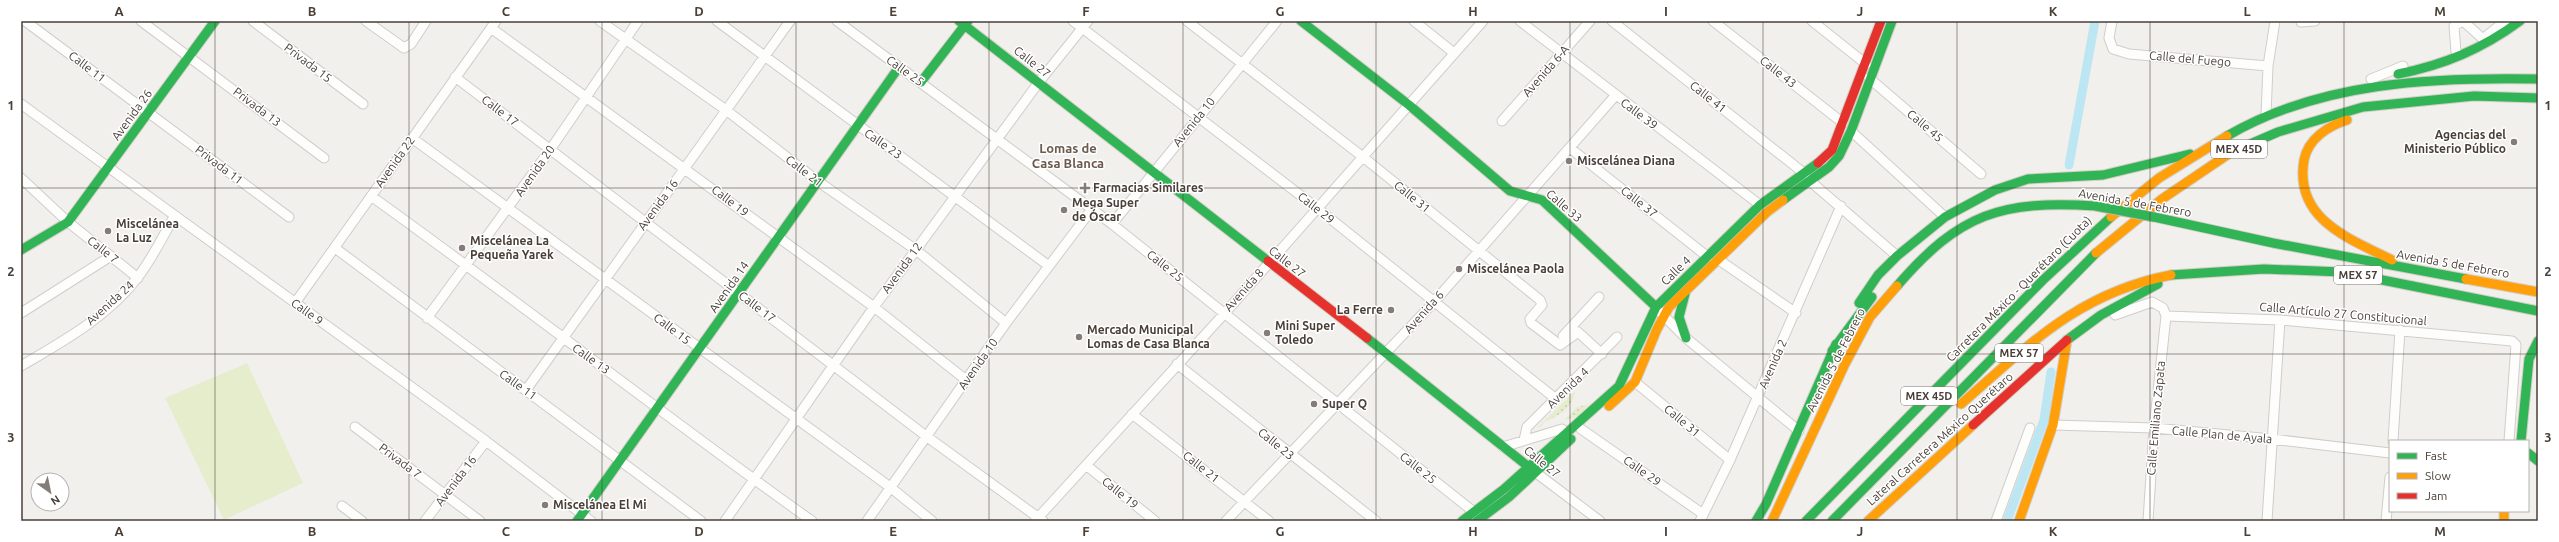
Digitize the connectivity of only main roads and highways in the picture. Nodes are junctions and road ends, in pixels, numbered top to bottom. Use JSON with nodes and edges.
{"nodes":[{"id":1,"x":216,"y":21,"type":"edge"},
{"id":2,"x":1301,"y":21,"type":"edge"},
{"id":3,"x":1881,"y":21,"type":"edge"},
{"id":4,"x":1892,"y":21,"type":"edge"},
{"id":5,"x":2520,"y":21,"type":"edge"},
{"id":6,"x":964,"y":22,"type":"edge"},
{"id":7,"x":899,"y":67,"type":"road end"},
{"id":8,"x":2538,"y":79,"type":"edge"},
{"id":9,"x":921,"y":82,"type":"road end"},
{"id":10,"x":2330,"y":96,"type":"junction"},
{"id":11,"x":2474,"y":96,"type":"junction"},
{"id":12,"x":2453,"y":97,"type":"junction"},
{"id":13,"x":2538,"y":98,"type":"edge"},
{"id":14,"x":2531,"y":108,"type":"dead end"},
{"id":15,"x":2198,"y":151,"type":"junction"},
{"id":16,"x":1807,"y":177,"type":"junction"},
{"id":17,"x":1953,"y":230,"type":"junction"},
{"id":18,"x":21,"y":250,"type":"edge"},
{"id":19,"x":2406,"y":267,"type":"junction"},
{"id":20,"x":2175,"y":274,"type":"junction"},
{"id":21,"x":2538,"y":292,"type":"edge"},
{"id":22,"x":1685,"y":293,"type":"junction"},
{"id":23,"x":1656,"y":307,"type":"junction"},
{"id":24,"x":2538,"y":311,"type":"edge"},
{"id":25,"x":1686,"y":338,"type":"road end"},
{"id":26,"x":2067,"y":340,"type":"junction"},
{"id":27,"x":2538,"y":341,"type":"edge"},
{"id":28,"x":1832,"y":351,"type":"junction"},
{"id":29,"x":2520,"y":440,"type":"edge"},
{"id":30,"x":2529,"y":454,"type":"edge"},
{"id":31,"x":2538,"y":461,"type":"edge"},
{"id":32,"x":1885,"y":469,"type":"junction"},
{"id":33,"x":1532,"y":470,"type":"junction"},
{"id":34,"x":1875,"y":514,"type":"junction"},
{"id":35,"x":579,"y":518,"type":"edge"},
{"id":36,"x":1479,"y":518,"type":"edge"},
{"id":37,"x":1462,"y":521,"type":"edge"},
{"id":38,"x":1756,"y":521,"type":"edge"},
{"id":39,"x":1772,"y":521,"type":"edge"},
{"id":40,"x":1806,"y":521,"type":"edge"},
{"id":41,"x":1832,"y":521,"type":"edge"},
{"id":42,"x":1868,"y":521,"type":"edge"},
{"id":43,"x":1883,"y":521,"type":"edge"},
{"id":44,"x":2019,"y":521,"type":"edge"}],
"edges":[{"from":1,"to":18,"type":"main road","name":"Avenida 26"},
{"from":2,"to":23,"type":"main road","name":"Calle 33"},
{"from":3,"to":16,"type":"main road","name":"Calle 4"},
{"from":4,"to":16,"type":"main road","name":"Calle 4"},
{"from":5,"to":10,"type":"main road"},
{"from":6,"to":9,"type":"main road"},
{"from":6,"to":33,"type":"main road","name":"Calle 27"},
{"from":7,"to":35,"type":"main road","name":"Avenida 14"},
{"from":8,"to":10,"type":"main road","name":"Carretera México - Querétaro (Cuota)","number":"MEX 45D"},
{"from":10,"to":15,"type":"main road","name":"Carretera México - Querétaro (Cuota)","number":"MEX 45D"},
{"from":11,"to":12,"type":"main road","number":"MEX 45D"},
{"from":11,"to":13,"type":"main road","number":"MEX 45D"},
{"from":11,"to":14,"type":"main road"},
{"from":12,"to":19,"type":"main road"},
{"from":12,"to":32,"type":"main road","number":"MEX 45D"},
{"from":15,"to":28,"type":"main road"},
{"from":15,"to":40,"type":"main road","name":"Carretera México - Querétaro (Cuota)","number":"MEX 45D"},
{"from":16,"to":22,"type":"main road","name":"Calle 4"},
{"from":16,"to":23,"type":"main road","name":"Calle 4"},
{"from":17,"to":19,"type":"main road","name":"Avenida 5 de Febrero","number":"MEX 57","bridge":true},
{"from":17,"to":28,"type":"main road"},
{"from":17,"to":39,"type":"main road","name":"Avenida 5 de Febrero","number":"MEX 57"},
{"from":19,"to":21,"type":"main road","name":"Avenida 5 de Febrero","number":"MEX 57"},
{"from":20,"to":24,"type":"main road","number":"MEX 57"},
{"from":20,"to":26,"type":"main road"},
{"from":20,"to":32,"type":"main road","number":"MEX 57"},
{"from":22,"to":25,"type":"main road"},
{"from":22,"to":33,"type":"main road","name":"Calle 4"},
{"from":23,"to":33,"type":"main road","name":"Calle 4"},
{"from":26,"to":34,"type":"main road","name":"Lateral Carretera México Querétaro"},
{"from":26,"to":44,"type":"main road"},
{"from":27,"to":29,"type":"main road"},
{"from":28,"to":38,"type":"main road"},
{"from":30,"to":31,"type":"main road"},
{"from":32,"to":41,"type":"main road","number":"MEX 45D"},
{"from":33,"to":36,"type":"main road","name":"Calle 4"},
{"from":34,"to":42,"type":"main road","name":"Lateral Carretera México Querétaro"},
{"from":34,"to":43,"type":"main road"},
{"from":36,"to":37,"type":"main road","name":"Calle 4"}]}
